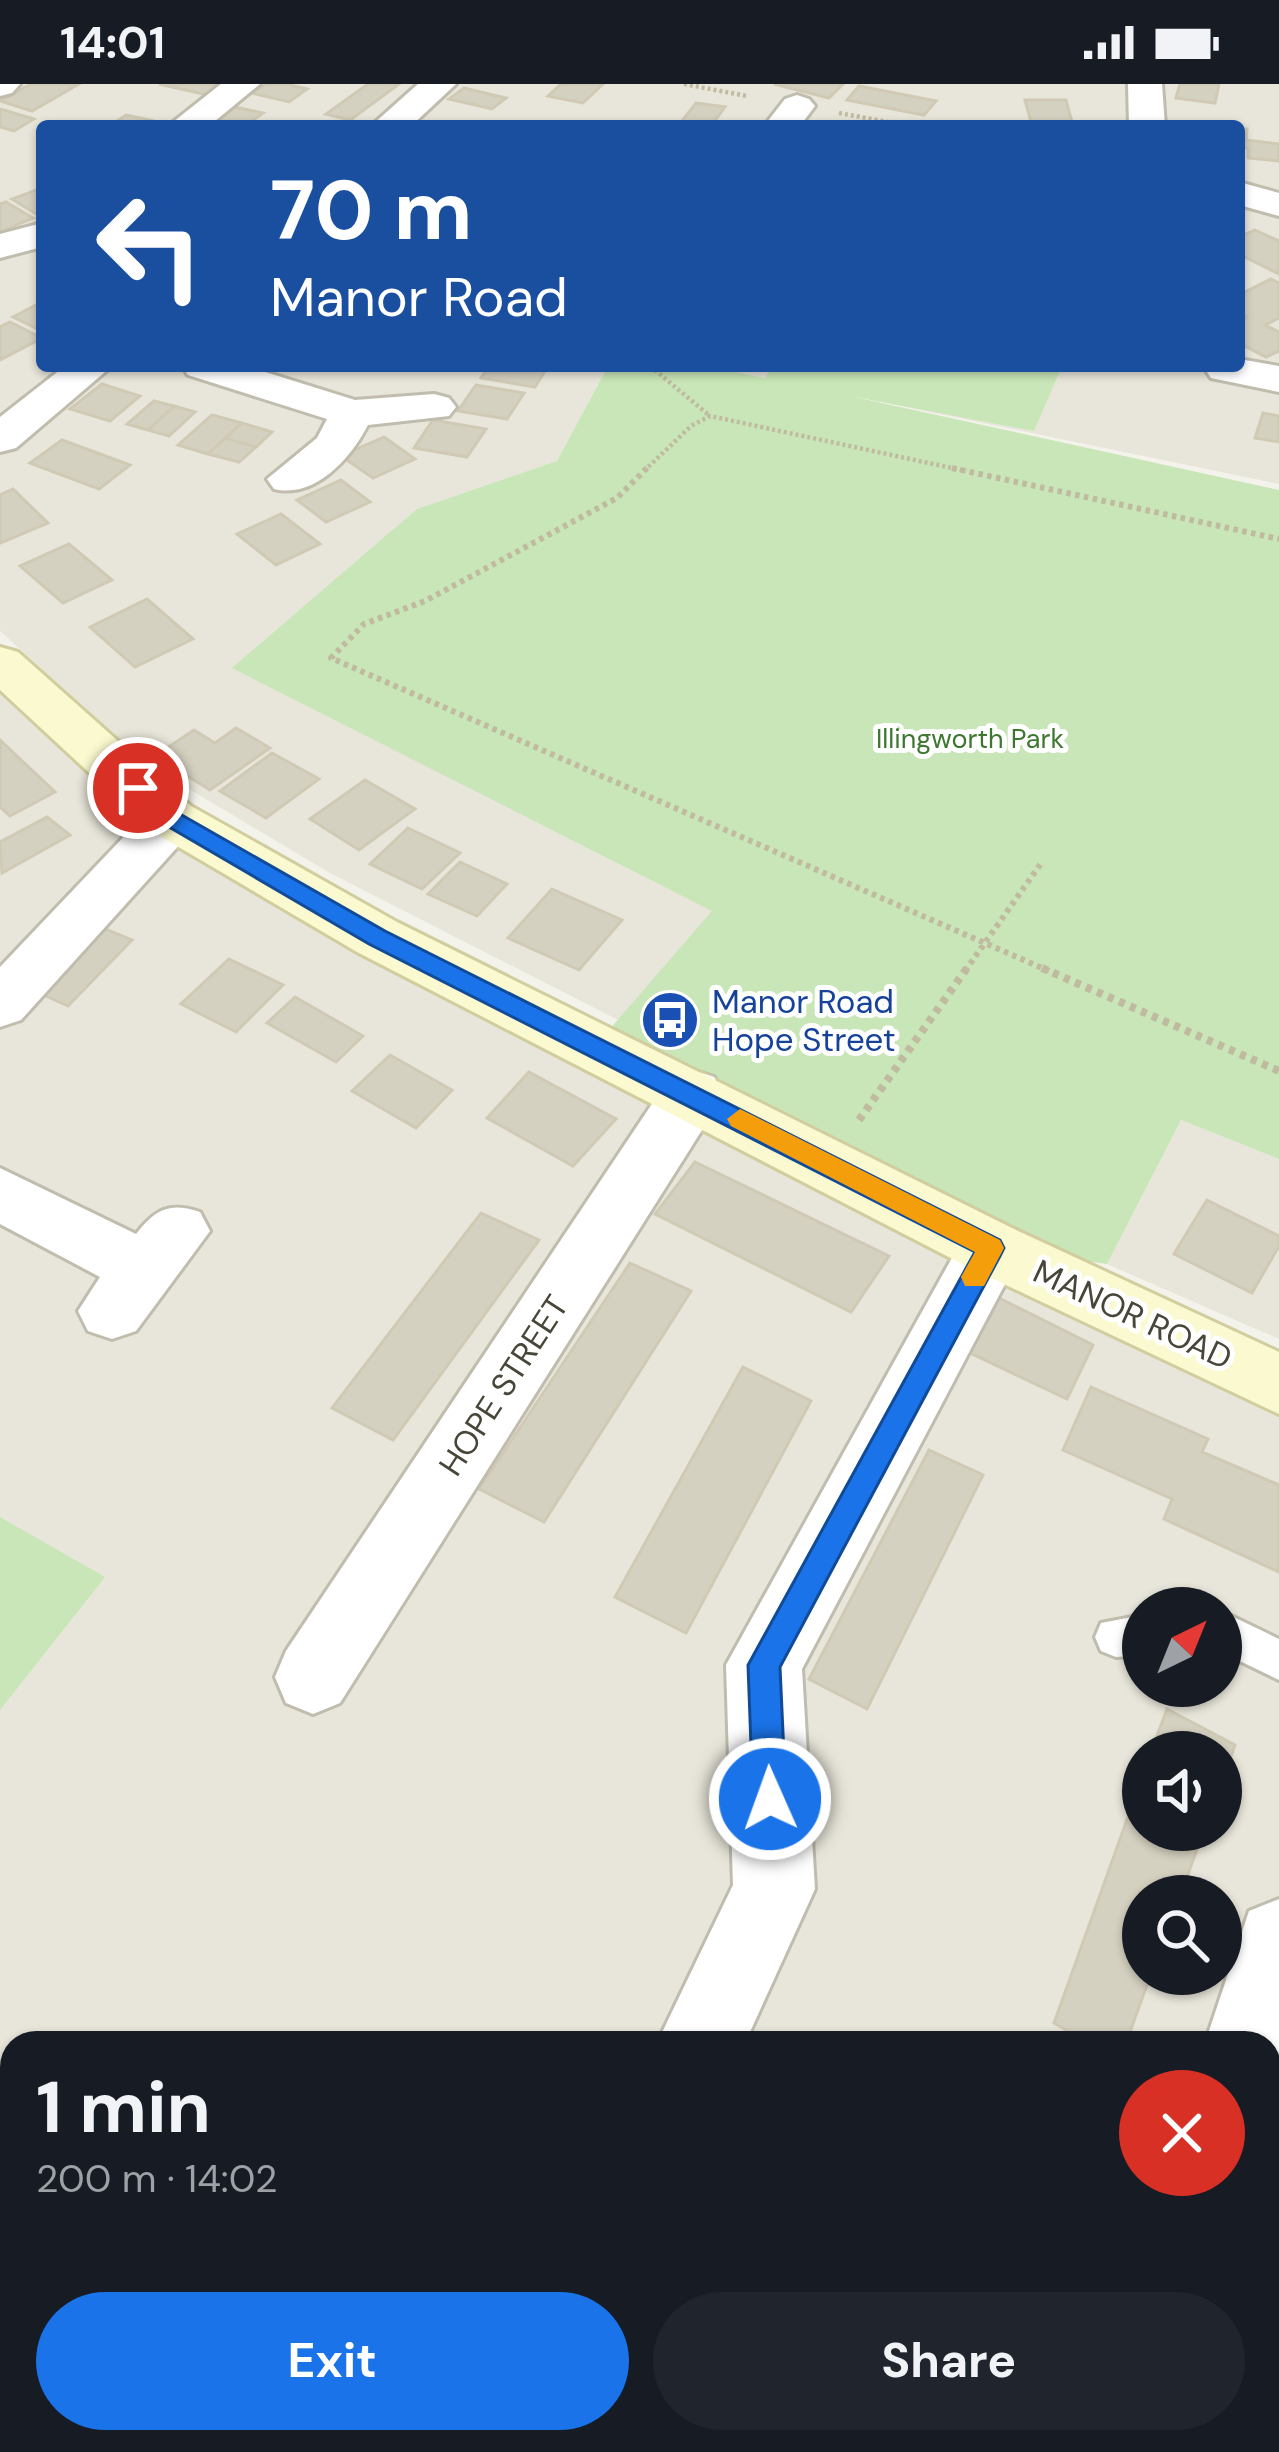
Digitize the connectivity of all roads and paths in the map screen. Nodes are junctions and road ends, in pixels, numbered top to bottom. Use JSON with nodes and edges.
{"nodes":[{"id":1,"x":243,"y":84,"type":"edge"},
{"id":2,"x":439,"y":84,"type":"edge"},
{"id":3,"x":1145,"y":84,"type":"edge"},
{"id":4,"x":194,"y":120,"type":"edge"},
{"id":5,"x":396,"y":120,"type":"edge"},
{"id":6,"x":1147,"y":120,"type":"edge"},
{"id":7,"x":1245,"y":195,"type":"edge"},
{"id":8,"x":1279,"y":205,"type":"edge"},
{"id":9,"x":36,"y":237,"type":"edge"},
{"id":10,"x":0,"y":246,"type":"edge"},
{"id":11,"x":84,"y":372,"type":"edge"},
{"id":12,"x":222,"y":372,"type":"edge"},
{"id":13,"x":657,"y":372,"type":"edge"},
{"id":14,"x":1240,"y":372,"type":"edge"},
{"id":15,"x":1279,"y":380,"type":"edge"},
{"id":16,"x":434,"y":407,"type":"dead end"},
{"id":17,"x":352,"y":413,"type":"junction"},
{"id":18,"x":710,"y":416,"type":"junction"},
{"id":19,"x":0,"y":439,"type":"edge"},
{"id":20,"x":290,"y":479,"type":"dead end"},
{"id":21,"x":1279,"y":539,"type":"edge"},
{"id":22,"x":0,"y":663,"type":"edge"},
{"id":23,"x":172,"y":819,"type":"junction"},
{"id":24,"x":1042,"y":862,"type":"dead end"},
{"id":25,"x":985,"y":943,"type":"junction"},
{"id":26,"x":0,"y":1005,"type":"edge"},
{"id":27,"x":1279,"y":1071,"type":"edge"},
{"id":28,"x":692,"y":1094,"type":"junction"},
{"id":29,"x":828,"y":1164,"type":"junction"},
{"id":30,"x":0,"y":1195,"type":"edge"},
{"id":31,"x":991,"y":1248,"type":"junction"},
{"id":32,"x":144,"y":1270,"type":"dead end"},
{"id":33,"x":1279,"y":1384,"type":"edge"},
{"id":34,"x":1242,"y":1642,"type":"edge"},
{"id":35,"x":1279,"y":1660,"type":"edge"},
{"id":36,"x":313,"y":1677,"type":"dead end"},
{"id":37,"x":1279,"y":1941,"type":"edge"},
{"id":38,"x":706,"y":2031,"type":"edge"},
{"id":39,"x":1251,"y":2031,"type":"edge"}],
"edges":[{"from":1,"to":4,"type":"street"},
{"from":2,"to":5,"type":"street"},
{"from":3,"to":6,"type":"street"},
{"from":7,"to":8,"type":"street"},
{"from":9,"to":10,"type":"street"},
{"from":11,"to":19,"type":"street"},
{"from":12,"to":17,"type":"street"},
{"from":13,"to":18,"type":"path"},
{"from":14,"to":15,"type":"street"},
{"from":16,"to":17,"type":"street"},
{"from":17,"to":20,"type":"street"},
{"from":18,"to":21,"type":"path"},
{"from":18,"to":25,"type":"path"},
{"from":22,"to":23,"type":"street","name":"MANOR ROAD"},
{"from":23,"to":26,"type":"street"},
{"from":23,"to":28,"type":"street","name":"MANOR ROAD"},
{"from":24,"to":25,"type":"path"},
{"from":25,"to":27,"type":"path"},
{"from":25,"to":29,"type":"path"},
{"from":28,"to":29,"type":"street","name":"MANOR ROAD"},
{"from":28,"to":36,"type":"street","name":"HOPE STREET"},
{"from":29,"to":31,"type":"street","name":"MANOR ROAD"},
{"from":30,"to":32,"type":"street"},
{"from":31,"to":33,"type":"street","name":"MANOR ROAD"},
{"from":31,"to":38,"type":"street"},
{"from":34,"to":35,"type":"lane"},
{"from":37,"to":39,"type":"street"}]}
